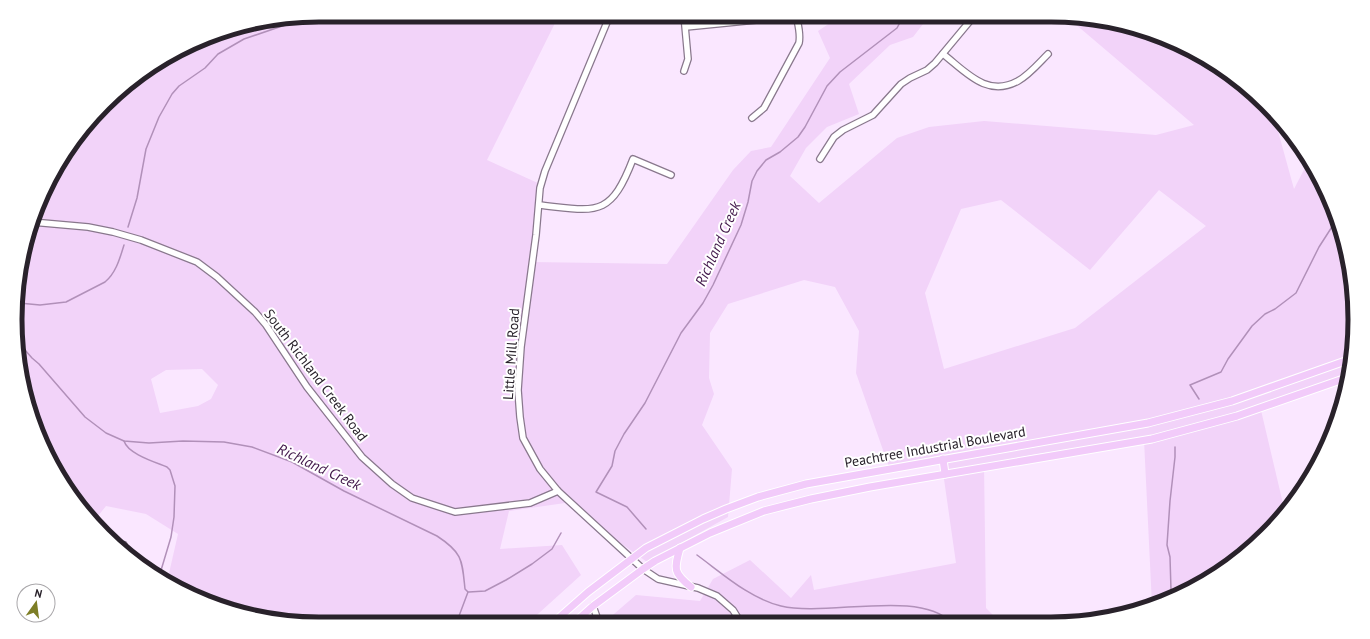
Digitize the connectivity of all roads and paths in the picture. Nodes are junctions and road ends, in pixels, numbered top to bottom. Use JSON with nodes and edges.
{"nodes":[{"id":1,"x":607,"y":22,"type":"edge"},
{"id":2,"x":685,"y":22,"type":"edge"},
{"id":3,"x":736,"y":22,"type":"edge"},
{"id":4,"x":798,"y":22,"type":"edge"},
{"id":5,"x":969,"y":22,"type":"edge"},
{"id":6,"x":686,"y":27,"type":"junction"},
{"id":7,"x":943,"y":54,"type":"junction"},
{"id":8,"x":1048,"y":54,"type":"dead end"},
{"id":9,"x":684,"y":71,"type":"dead end"},
{"id":10,"x":752,"y":118,"type":"dead end"},
{"id":11,"x":820,"y":159,"type":"dead end"},
{"id":12,"x":671,"y":175,"type":"dead end"},
{"id":13,"x":539,"y":205,"type":"junction"},
{"id":14,"x":39,"y":223,"type":"edge"},
{"id":15,"x":1345,"y":361,"type":"edge"},
{"id":16,"x":1342,"y":380,"type":"edge"},
{"id":17,"x":943,"y":459,"type":"junction"},
{"id":18,"x":945,"y":474,"type":"junction"},
{"id":19,"x":558,"y":491,"type":"junction"},
{"id":20,"x":680,"y":548,"type":"junction"},
{"id":21,"x":632,"y":558,"type":"junction"},
{"id":22,"x":642,"y":569,"type":"junction"},
{"id":23,"x":691,"y":587,"type":"junction"},
{"id":24,"x":593,"y":606,"type":"junction"},
{"id":25,"x":559,"y":617,"type":"edge"},
{"id":26,"x":581,"y":617,"type":"edge"},
{"id":27,"x":597,"y":617,"type":"edge"},
{"id":28,"x":737,"y":617,"type":"edge"}],
"edges":[{"from":1,"to":13,"type":"street","name":"Little Mill Road"},
{"from":2,"to":6,"type":"street"},
{"from":3,"to":6,"type":"street"},
{"from":4,"to":10,"type":"street"},
{"from":5,"to":7,"type":"street"},
{"from":6,"to":9,"type":"street"},
{"from":7,"to":8,"type":"street"},
{"from":7,"to":11,"type":"street"},
{"from":12,"to":13,"type":"street"},
{"from":13,"to":19,"type":"street","name":"Little Mill Road"},
{"from":14,"to":19,"type":"street","name":"South Richland Creek Road"},
{"from":15,"to":17,"type":"main road","name":"Peachtree Industrial Boulevard"},
{"from":16,"to":18,"type":"main road","name":"Peachtree Industrial Boulevard"},
{"from":17,"to":18,"type":"main road"},
{"from":17,"to":21,"type":"main road","name":"Peachtree Industrial Boulevard"},
{"from":18,"to":20,"type":"main road","name":"Peachtree Industrial Boulevard"},
{"from":19,"to":21,"type":"street","name":"Little Mill Road"},
{"from":20,"to":22,"type":"main road","name":"Peachtree Industrial Boulevard"},
{"from":20,"to":23,"type":"main road"},
{"from":21,"to":22,"type":"street","name":"Little Mill Road"},
{"from":21,"to":25,"type":"main road","name":"Peachtree Industrial Boulevard"},
{"from":22,"to":23,"type":"street","name":"Little Mill Road"},
{"from":22,"to":24,"type":"main road","name":"Peachtree Industrial Boulevard"},
{"from":23,"to":28,"type":"street","name":"Little Mill Road"},
{"from":24,"to":26,"type":"main road","name":"Peachtree Industrial Boulevard"},
{"from":24,"to":27,"type":"street"}]}
